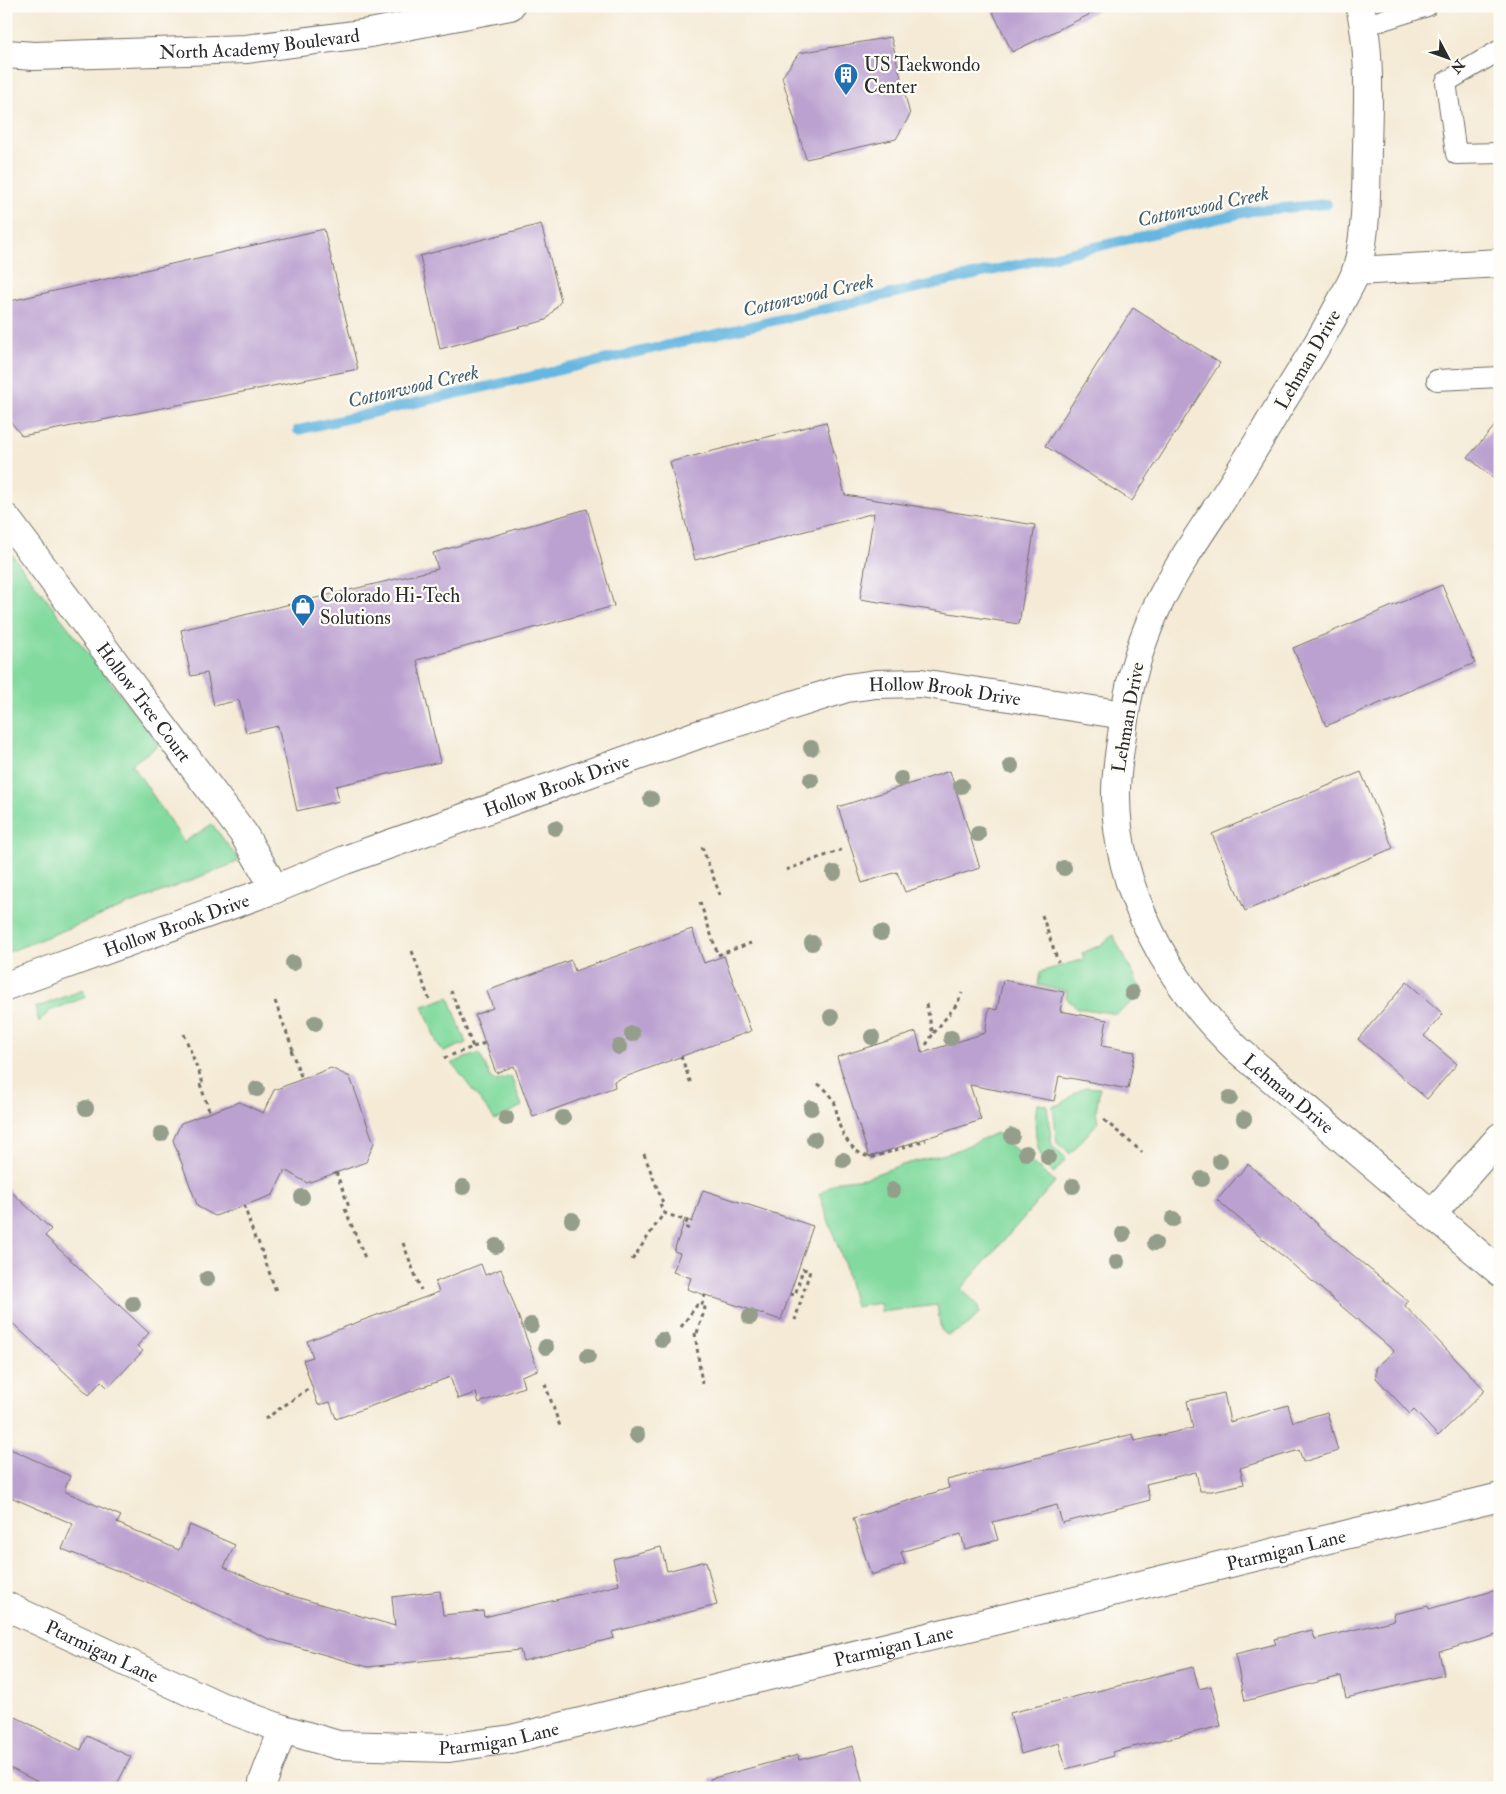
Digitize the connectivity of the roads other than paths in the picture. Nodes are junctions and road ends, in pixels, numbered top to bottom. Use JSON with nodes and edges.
{"nodes":[{"id":1,"x":510,"y":6,"type":"edge"},
{"id":2,"x":1427,"y":6,"type":"edge"},
{"id":3,"x":1362,"y":16,"type":"edge"},
{"id":4,"x":1500,"y":50,"type":"edge"},
{"id":5,"x":6,"y":54,"type":"edge"},
{"id":6,"x":1500,"y":153,"type":"edge"},
{"id":7,"x":1500,"y":263,"type":"edge"},
{"id":8,"x":1356,"y":271,"type":"junction"},
{"id":9,"x":1500,"y":377,"type":"edge"},
{"id":10,"x":1438,"y":380,"type":"dead end"},
{"id":11,"x":6,"y":518,"type":"edge"},
{"id":12,"x":1124,"y":715,"type":"junction"},
{"id":13,"x":275,"y":889,"type":"junction"},
{"id":14,"x":6,"y":986,"type":"edge"},
{"id":15,"x":1500,"y":1137,"type":"edge"},
{"id":16,"x":1432,"y":1214,"type":"junction"},
{"id":17,"x":1500,"y":1272,"type":"edge"},
{"id":18,"x":1500,"y":1497,"type":"edge"},
{"id":19,"x":6,"y":1606,"type":"edge"},
{"id":20,"x":283,"y":1730,"type":"junction"},
{"id":21,"x":263,"y":1782,"type":"dead end"}],
"edges":[{"from":1,"to":5,"type":"main road","name":"North Academy Boulevard"},
{"from":2,"to":3,"type":"lane"},
{"from":3,"to":8,"type":"main road","name":"Lehman Drive"},
{"from":4,"to":6,"type":"lane"},
{"from":7,"to":8,"type":"main road"},
{"from":8,"to":12,"type":"main road","name":"Lehman Drive"},
{"from":9,"to":10,"type":"lane"},
{"from":11,"to":13,"type":"main road","name":"Hollow Tree Court"},
{"from":12,"to":13,"type":"main road","name":"Hollow Brook Drive"},
{"from":12,"to":16,"type":"main road","name":"Lehman Drive"},
{"from":13,"to":14,"type":"main road","name":"Hollow Brook Drive"},
{"from":15,"to":16,"type":"main road"},
{"from":16,"to":17,"type":"main road","name":"Lehman Drive"},
{"from":18,"to":20,"type":"main road","name":"Ptarmigan Lane"},
{"from":19,"to":20,"type":"main road","name":"Ptarmigan Lane"},
{"from":20,"to":21,"type":"main road"}]}
